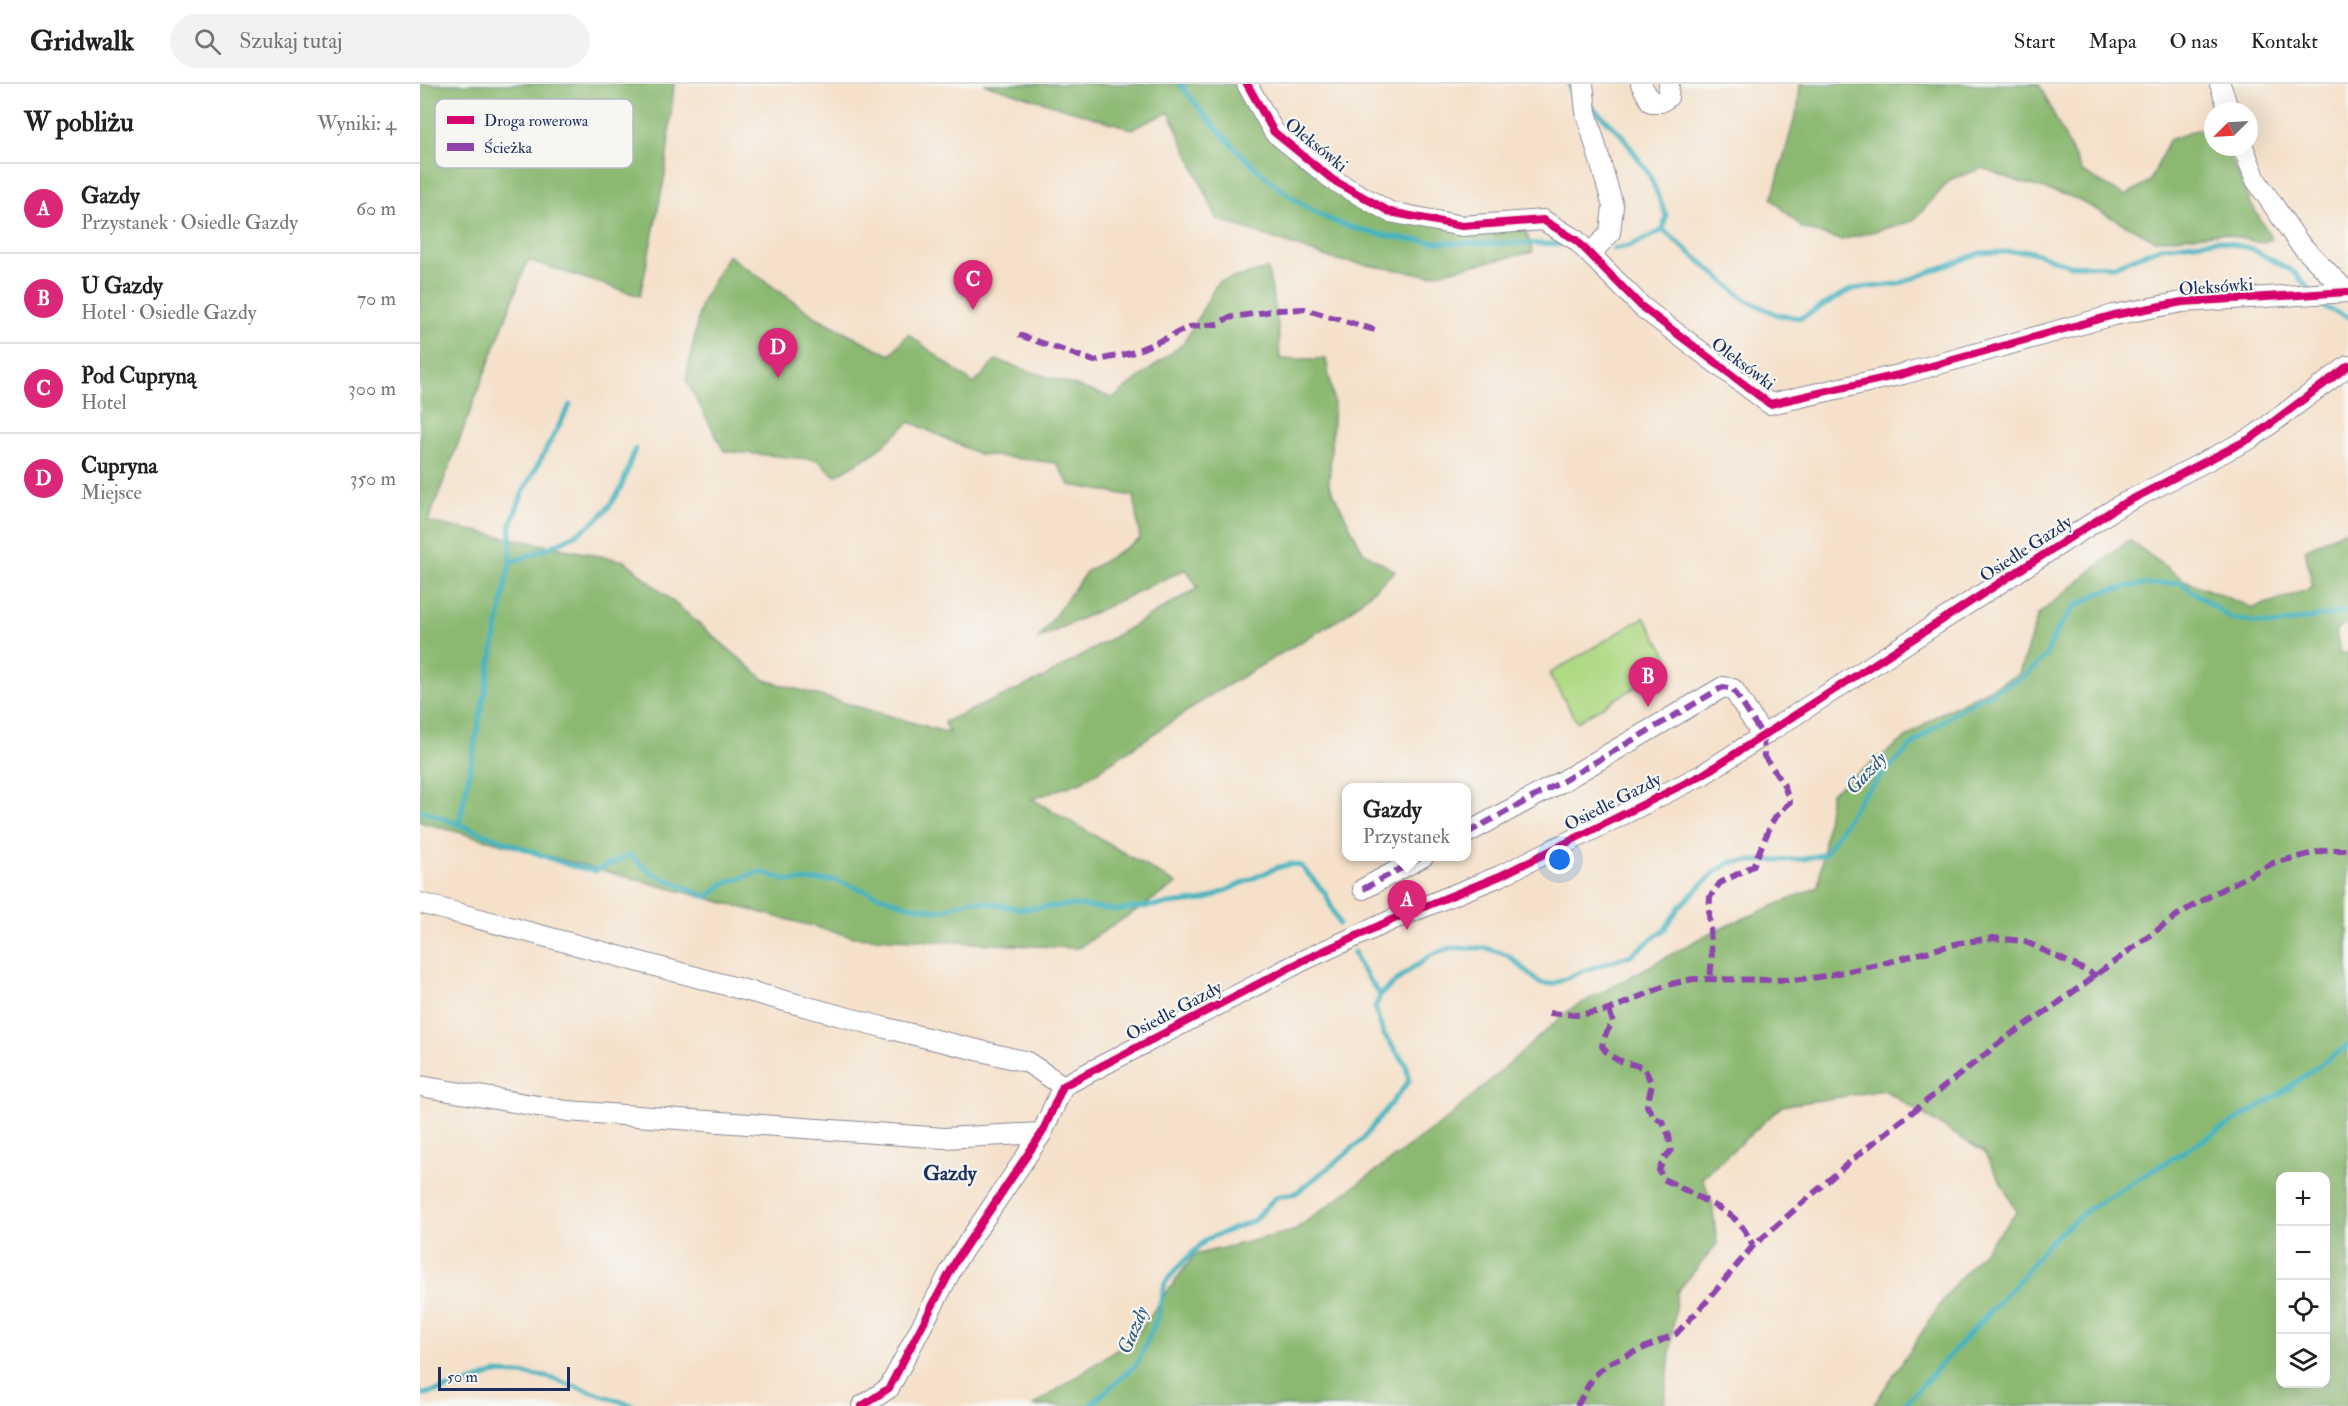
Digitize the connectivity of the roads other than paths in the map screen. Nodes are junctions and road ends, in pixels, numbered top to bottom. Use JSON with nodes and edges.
{"nodes":[{"id":1,"x":1247,"y":84,"type":"edge"},
{"id":2,"x":1641,"y":84,"type":"edge"},
{"id":3,"x":1670,"y":84,"type":"edge"},
{"id":4,"x":2220,"y":84,"type":"edge"},
{"id":5,"x":1584,"y":96,"type":"edge"},
{"id":6,"x":2226,"y":102,"type":"edge"},
{"id":7,"x":2247,"y":156,"type":"edge"},
{"id":8,"x":1590,"y":254,"type":"junction"},
{"id":9,"x":2347,"y":291,"type":"edge"},
{"id":10,"x":2348,"y":366,"type":"edge"},
{"id":11,"x":1763,"y":736,"type":"junction"},
{"id":12,"x":1471,"y":831,"type":"edge"},
{"id":13,"x":1415,"y":861,"type":"edge"},
{"id":14,"x":1363,"y":889,"type":"dead end"},
{"id":15,"x":420,"y":903,"type":"edge"},
{"id":16,"x":420,"y":1086,"type":"edge"},
{"id":17,"x":1063,"y":1086,"type":"junction"},
{"id":18,"x":1042,"y":1133,"type":"junction"},
{"id":19,"x":862,"y":1406,"type":"edge"}],
"edges":[{"from":1,"to":8,"type":"street","name":"Oleksówki"},
{"from":2,"to":3,"type":"street"},
{"from":4,"to":6,"type":"street"},
{"from":5,"to":8,"type":"street"},
{"from":7,"to":9,"type":"street"},
{"from":8,"to":9,"type":"street","name":"Oleksówki"},
{"from":10,"to":11,"type":"street","name":"Osiedle Gazdy"},
{"from":11,"to":12,"type":"street"},
{"from":11,"to":17,"type":"street","name":"Osiedle Gazdy"},
{"from":13,"to":14,"type":"street"},
{"from":15,"to":17,"type":"street"},
{"from":16,"to":18,"type":"street"},
{"from":17,"to":18,"type":"street"},
{"from":18,"to":19,"type":"street"}]}
